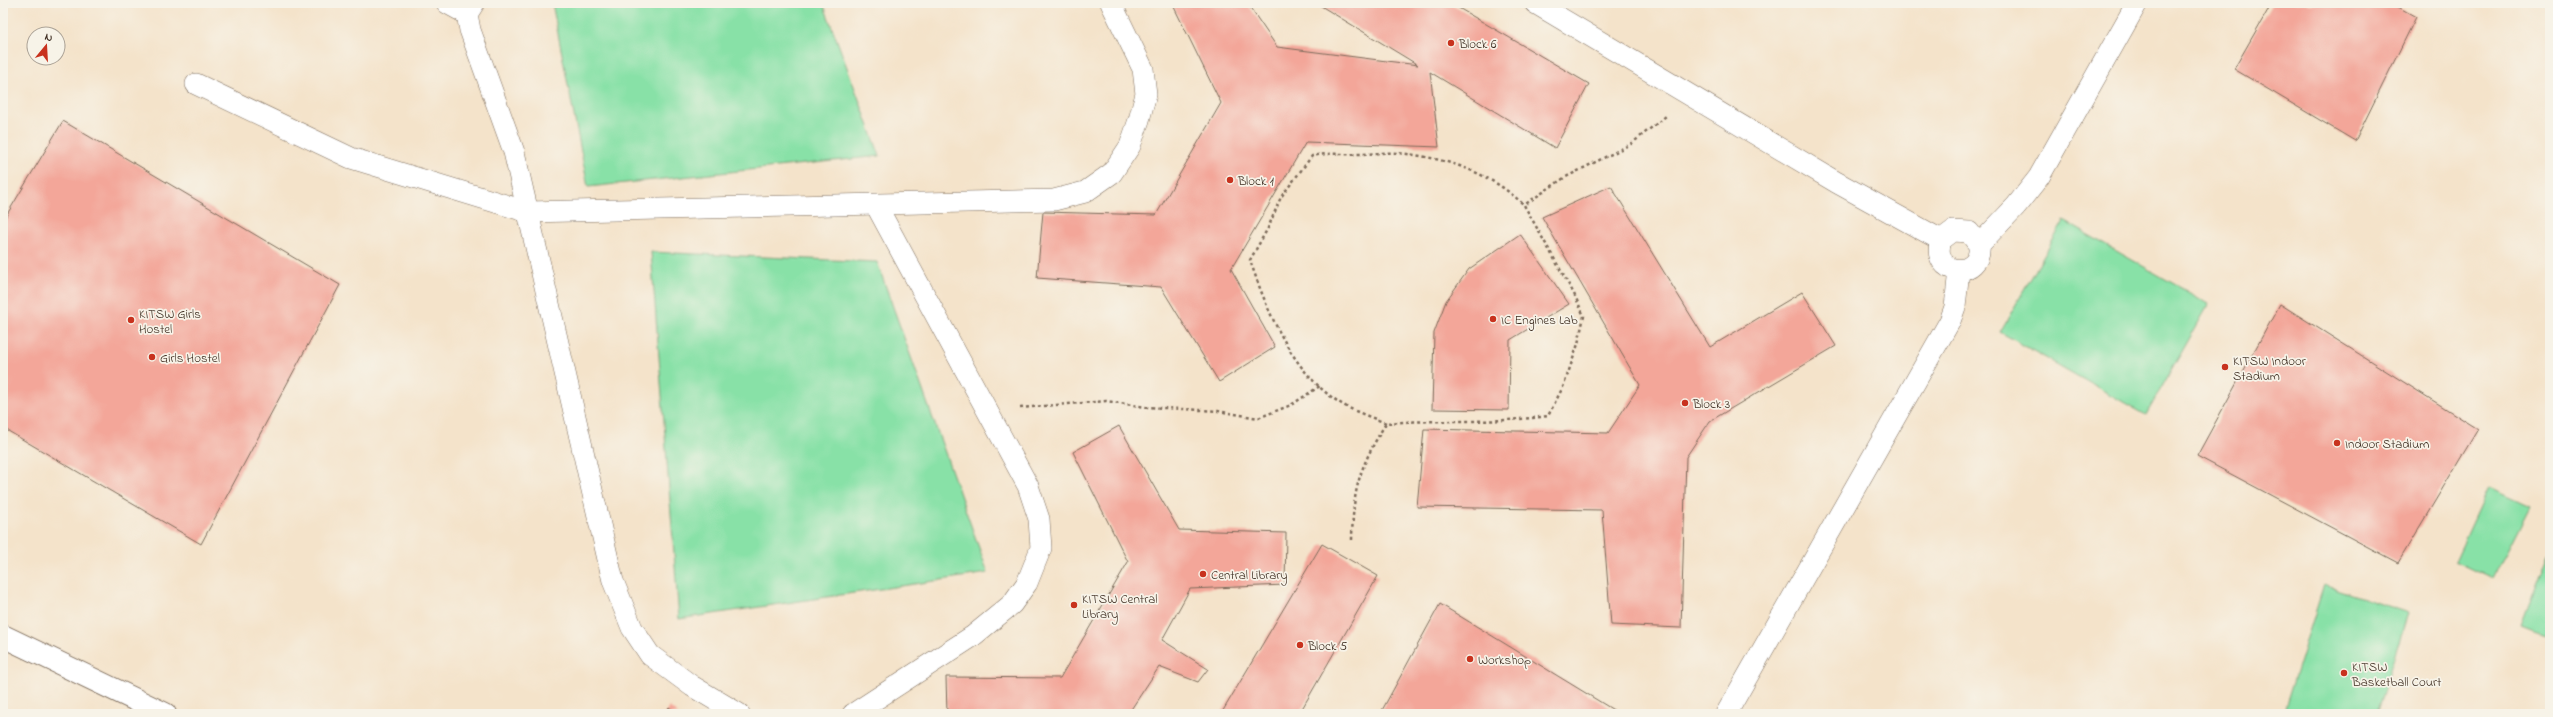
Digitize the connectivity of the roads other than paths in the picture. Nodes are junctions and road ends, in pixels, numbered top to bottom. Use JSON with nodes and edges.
{"nodes":[{"id":1,"x":447,"y":3,"type":"edge"},
{"id":2,"x":1111,"y":3,"type":"edge"},
{"id":3,"x":1535,"y":3,"type":"edge"},
{"id":4,"x":2137,"y":3,"type":"edge"},
{"id":5,"x":470,"y":8,"type":"edge"},
{"id":6,"x":196,"y":84,"type":"dead end"},
{"id":7,"x":876,"y":205,"type":"junction"},
{"id":8,"x":528,"y":212,"type":"junction"},
{"id":9,"x":1941,"y":240,"type":"junction"},
{"id":10,"x":1978,"y":244,"type":"junction"},
{"id":11,"x":1960,"y":270,"type":"junction"},
{"id":12,"x":3,"y":636,"type":"edge"},
{"id":13,"x":165,"y":714,"type":"edge"},
{"id":14,"x":739,"y":714,"type":"edge"},
{"id":15,"x":853,"y":714,"type":"edge"},
{"id":16,"x":1726,"y":714,"type":"edge"}],
"edges":[{"from":1,"to":5,"type":"lane"},
{"from":2,"to":7,"type":"lane"},
{"from":3,"to":9,"type":"lane"},
{"from":4,"to":10,"type":"lane"},
{"from":5,"to":8,"type":"lane"},
{"from":6,"to":8,"type":"lane"},
{"from":7,"to":8,"type":"lane"},
{"from":7,"to":15,"type":"lane"},
{"from":8,"to":14,"type":"lane"},
{"from":9,"to":10,"type":"lane"},
{"from":9,"to":11,"type":"lane"},
{"from":10,"to":11,"type":"lane"},
{"from":11,"to":16,"type":"lane"},
{"from":12,"to":13,"type":"street"}]}
